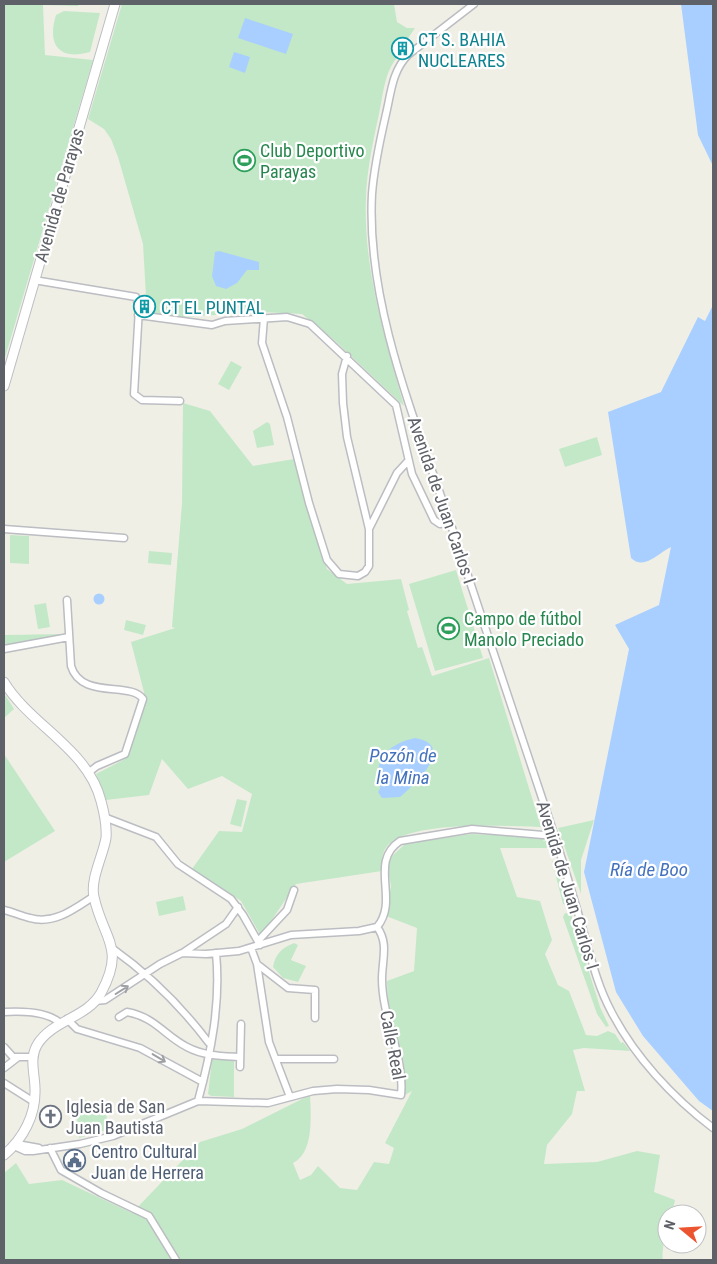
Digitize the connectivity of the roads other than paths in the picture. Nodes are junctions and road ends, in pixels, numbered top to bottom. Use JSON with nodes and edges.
{"nodes":[{"id":1,"x":114,"y":4,"type":"edge"},
{"id":2,"x":474,"y":4,"type":"edge"},
{"id":3,"x":34,"y":280,"type":"junction"},
{"id":4,"x":138,"y":315,"type":"junction"},
{"id":5,"x":264,"y":318,"type":"junction"},
{"id":6,"x":346,"y":356,"type":"junction"},
{"id":7,"x":4,"y":386,"type":"edge"},
{"id":8,"x":180,"y":401,"type":"dead end"},
{"id":9,"x":408,"y":461,"type":"junction"},
{"id":10,"x":450,"y":523,"type":"junction"},
{"id":11,"x":4,"y":528,"type":"edge"},
{"id":12,"x":369,"y":530,"type":"junction"},
{"id":13,"x":124,"y":538,"type":"dead end"},
{"id":14,"x":67,"y":600,"type":"dead end"},
{"id":15,"x":69,"y":637,"type":"junction"},
{"id":16,"x":4,"y":649,"type":"edge"},
{"id":17,"x":4,"y":682,"type":"edge"},
{"id":18,"x":88,"y":774,"type":"junction"},
{"id":19,"x":104,"y":817,"type":"junction"},
{"id":20,"x":555,"y":836,"type":"junction"},
{"id":21,"x":294,"y":890,"type":"dead end"},
{"id":22,"x":94,"y":896,"type":"junction"},
{"id":23,"x":238,"y":907,"type":"junction"},
{"id":24,"x":4,"y":910,"type":"edge"},
{"id":25,"x":377,"y":927,"type":"junction"},
{"id":26,"x":259,"y":943,"type":"junction"},
{"id":27,"x":251,"y":948,"type":"junction"},
{"id":28,"x":113,"y":949,"type":"junction"},
{"id":29,"x":182,"y":953,"type":"junction"},
{"id":30,"x":216,"y":953,"type":"junction"},
{"id":31,"x":257,"y":964,"type":"junction"},
{"id":32,"x":146,"y":973,"type":"junction"},
{"id":33,"x":96,"y":1001,"type":"junction"},
{"id":34,"x":4,"y":1012,"type":"edge"},
{"id":35,"x":119,"y":1017,"type":"dead end"},
{"id":36,"x":315,"y":1018,"type":"dead end"},
{"id":37,"x":64,"y":1021,"type":"junction"},
{"id":38,"x":241,"y":1024,"type":"dead end"},
{"id":39,"x":210,"y":1043,"type":"junction"},
{"id":40,"x":4,"y":1047,"type":"edge"},
{"id":41,"x":208,"y":1056,"type":"junction"},
{"id":42,"x":33,"y":1057,"type":"junction"},
{"id":43,"x":240,"y":1057,"type":"junction"},
{"id":44,"x":17,"y":1058,"type":"junction"},
{"id":45,"x":276,"y":1059,"type":"junction"},
{"id":46,"x":334,"y":1059,"type":"dead end"},
{"id":47,"x":4,"y":1068,"type":"edge"},
{"id":48,"x":240,"y":1068,"type":"dead end"},
{"id":49,"x":4,"y":1082,"type":"edge"},
{"id":50,"x":203,"y":1082,"type":"junction"},
{"id":51,"x":290,"y":1097,"type":"junction"},
{"id":52,"x":198,"y":1101,"type":"junction"},
{"id":53,"x":34,"y":1102,"type":"junction"},
{"id":54,"x":713,"y":1128,"type":"edge"},
{"id":55,"x":25,"y":1131,"type":"junction"},
{"id":56,"x":15,"y":1145,"type":"junction"},
{"id":57,"x":29,"y":1145,"type":"junction"},
{"id":58,"x":50,"y":1148,"type":"junction"},
{"id":59,"x":43,"y":1149,"type":"junction"},
{"id":60,"x":4,"y":1155,"type":"edge"},
{"id":61,"x":176,"y":1260,"type":"edge"}],
"edges":[{"from":1,"to":3,"type":"street","name":"Avenida de Parayas"},
{"from":2,"to":10,"type":"street","name":"Avenida de Juan Carlos I"},
{"from":3,"to":4,"type":"street"},
{"from":3,"to":7,"type":"street","name":"Avenida de Parayas"},
{"from":4,"to":5,"type":"street"},
{"from":4,"to":8,"type":"street"},
{"from":5,"to":6,"type":"street"},
{"from":5,"to":12,"type":"street"},
{"from":6,"to":9,"type":"street"},
{"from":6,"to":12,"type":"street"},
{"from":9,"to":10,"type":"street"},
{"from":9,"to":12,"type":"street"},
{"from":10,"to":20,"type":"street","name":"Avenida de Juan Carlos I"},
{"from":11,"to":13,"type":"street"},
{"from":14,"to":15,"type":"street"},
{"from":15,"to":16,"type":"street"},
{"from":15,"to":18,"type":"street"},
{"from":17,"to":18,"type":"street"},
{"from":18,"to":19,"type":"street"},
{"from":19,"to":22,"type":"street"},
{"from":19,"to":23,"type":"street"},
{"from":20,"to":25,"type":"street"},
{"from":20,"to":54,"type":"street","name":"Avenida de Juan Carlos I"},
{"from":21,"to":26,"type":"street"},
{"from":22,"to":24,"type":"street"},
{"from":22,"to":28,"type":"street"},
{"from":23,"to":26,"type":"street"},
{"from":23,"to":29,"type":"street"},
{"from":25,"to":26,"type":"street"},
{"from":25,"to":51,"type":"street","name":"Calle Real"},
{"from":26,"to":27,"type":"street"},
{"from":27,"to":30,"type":"street"},
{"from":27,"to":31,"type":"street"},
{"from":28,"to":32,"type":"street"},
{"from":28,"to":33,"type":"street"},
{"from":29,"to":30,"type":"street"},
{"from":29,"to":32,"type":"street"},
{"from":30,"to":39,"type":"street"},
{"from":31,"to":36,"type":"street"},
{"from":31,"to":45,"type":"street"},
{"from":33,"to":32,"type":"street","one_way":true},
{"from":32,"to":39,"type":"street"},
{"from":33,"to":37,"type":"street"},
{"from":34,"to":37,"type":"street"},
{"from":35,"to":41,"type":"street"},
{"from":37,"to":42,"type":"street"},
{"from":37,"to":50,"type":"street","one_way":true},
{"from":38,"to":43,"type":"street"},
{"from":39,"to":41,"type":"street"},
{"from":40,"to":44,"type":"street"},
{"from":41,"to":43,"type":"street"},
{"from":41,"to":50,"type":"street"},
{"from":42,"to":44,"type":"street"},
{"from":42,"to":53,"type":"street"},
{"from":43,"to":48,"type":"street"},
{"from":44,"to":47,"type":"street"},
{"from":45,"to":46,"type":"street"},
{"from":45,"to":51,"type":"street"},
{"from":49,"to":53,"type":"street"},
{"from":50,"to":52,"type":"street"},
{"from":51,"to":52,"type":"street","name":"Calle Real"},
{"from":52,"to":58,"type":"street","name":"Calle Real"},
{"from":53,"to":55,"type":"street"},
{"from":55,"to":56,"type":"street"},
{"from":55,"to":57,"type":"street"},
{"from":56,"to":57,"type":"street","name":"Calle Real"},
{"from":56,"to":59,"type":"street","name":"Calle Real"},
{"from":56,"to":60,"type":"street"},
{"from":57,"to":59,"type":"street","name":"Calle Real"},
{"from":58,"to":59,"type":"street","name":"Calle Real"},
{"from":58,"to":61,"type":"street"}]}
